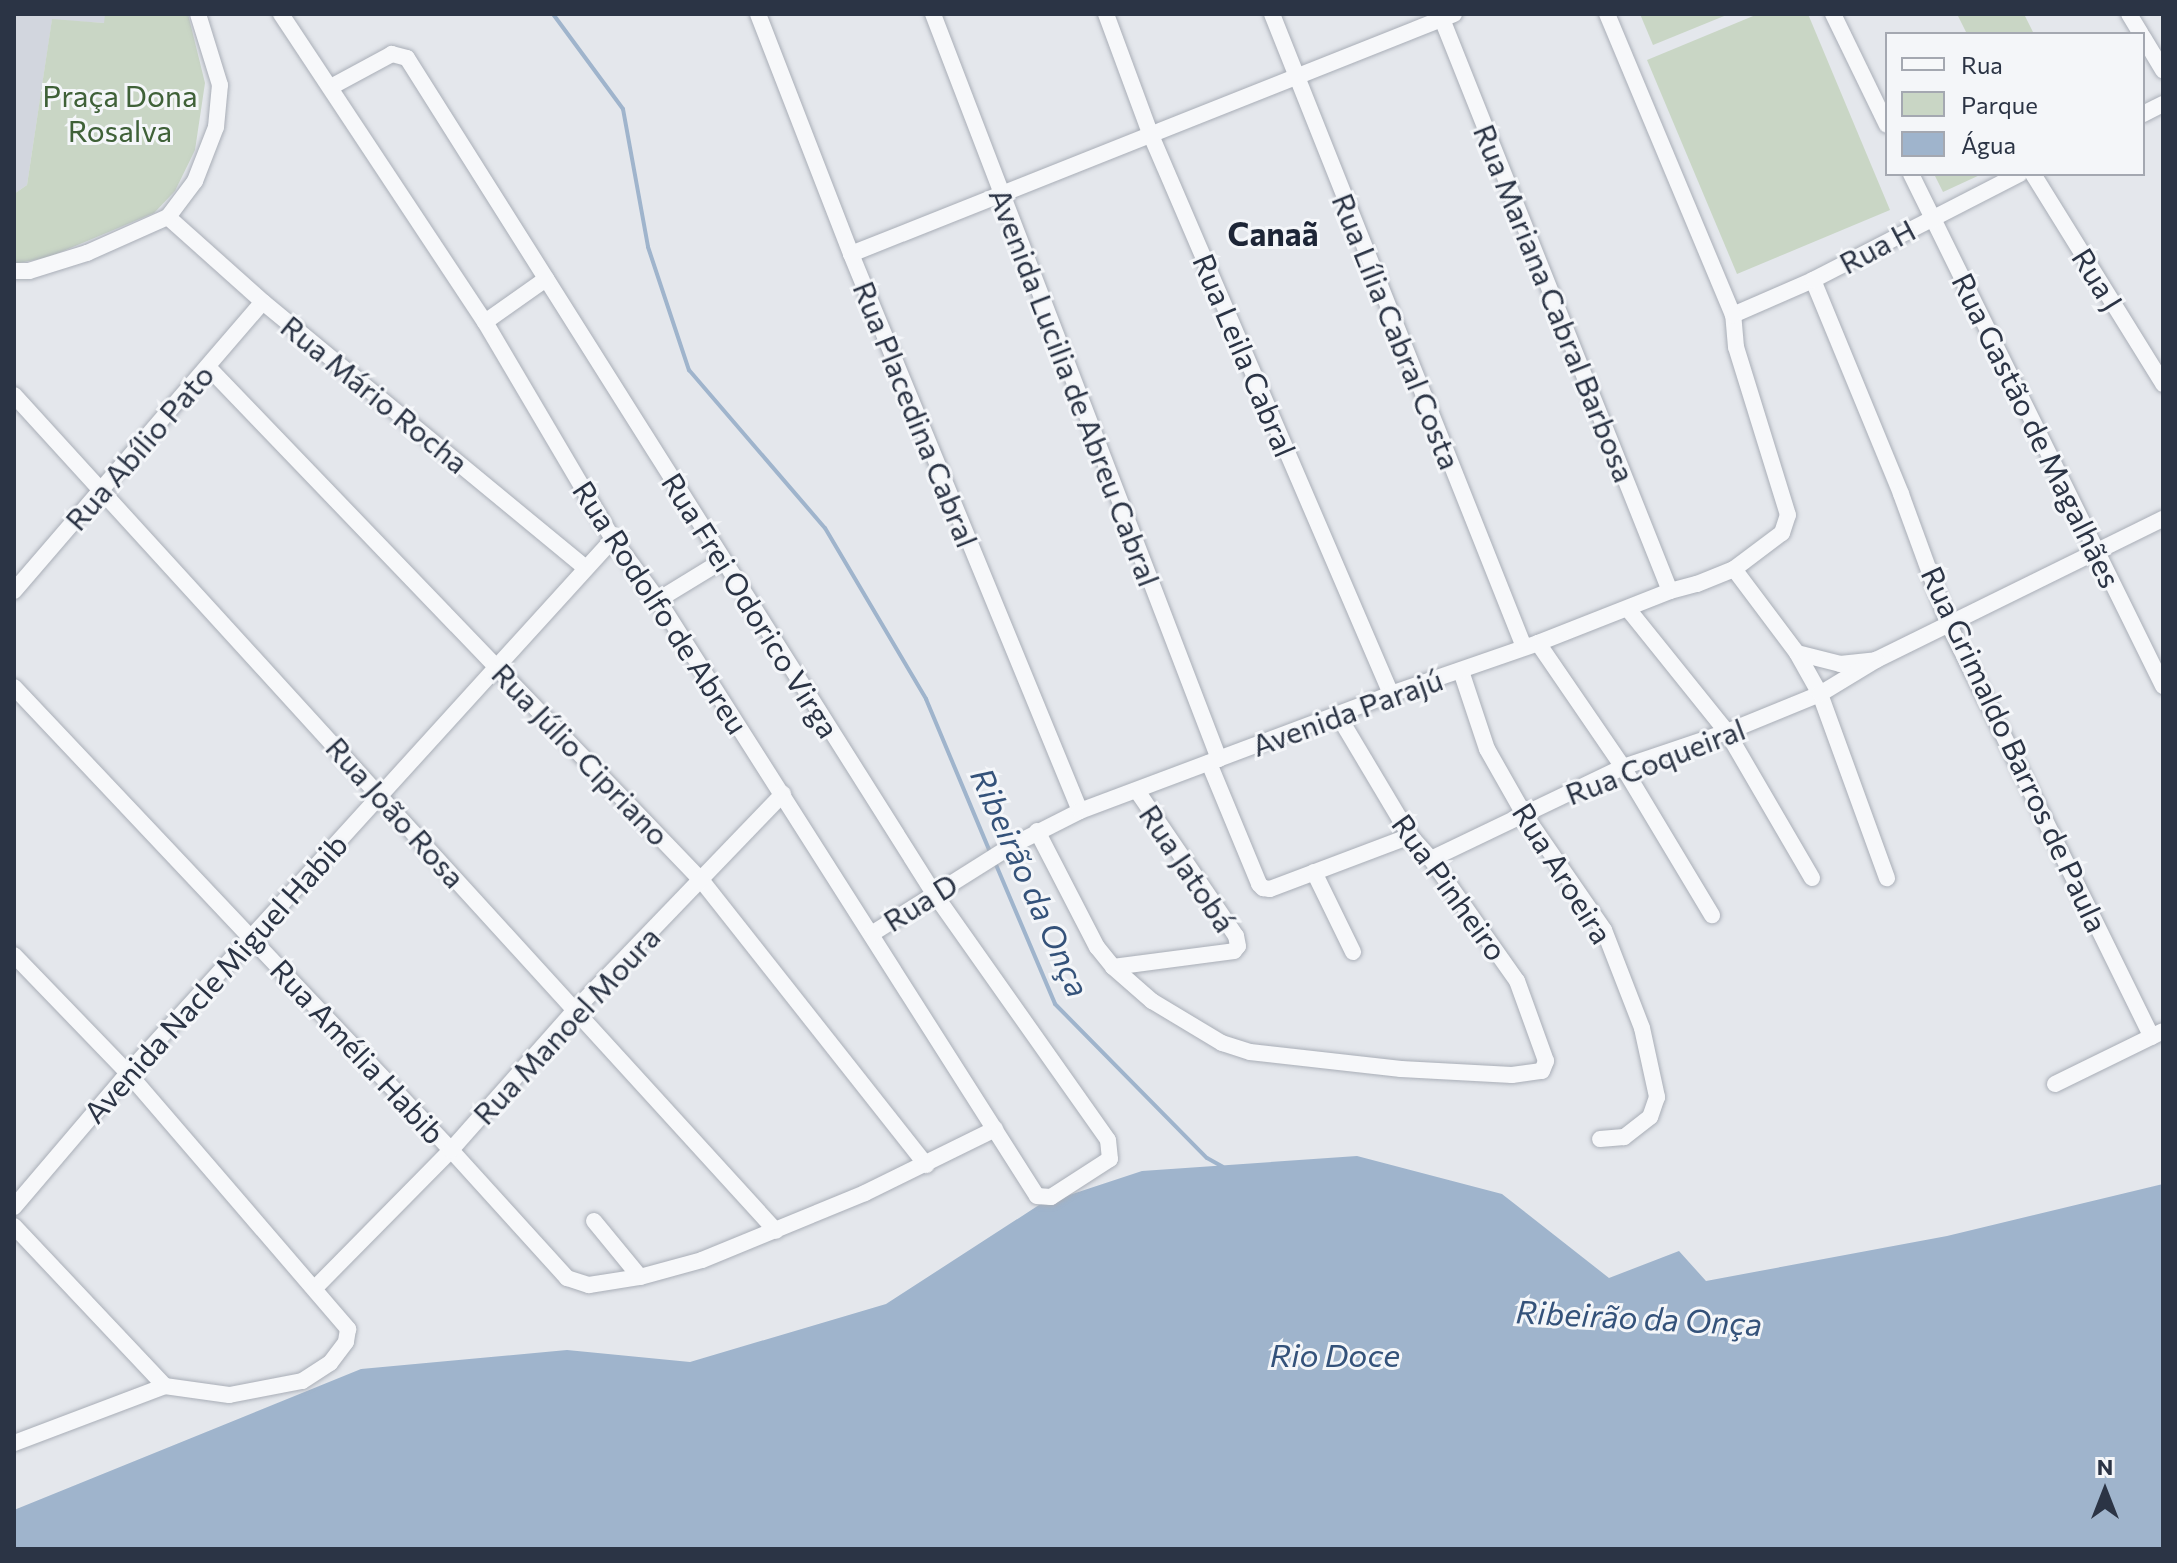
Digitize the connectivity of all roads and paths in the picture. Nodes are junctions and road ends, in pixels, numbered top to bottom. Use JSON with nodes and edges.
{"nodes":[{"id":1,"x":198,"y":14,"type":"edge"},
{"id":2,"x":281,"y":14,"type":"edge"},
{"id":3,"x":758,"y":14,"type":"edge"},
{"id":4,"x":933,"y":14,"type":"edge"},
{"id":5,"x":1106,"y":14,"type":"edge"},
{"id":6,"x":1272,"y":14,"type":"edge"},
{"id":7,"x":1607,"y":14,"type":"edge"},
{"id":8,"x":1833,"y":14,"type":"edge"},
{"id":9,"x":2129,"y":14,"type":"edge"},
{"id":10,"x":1446,"y":16,"type":"edge"},
{"id":11,"x":2140,"y":32,"type":"edge"},
{"id":12,"x":2145,"y":41,"type":"edge"},
{"id":13,"x":2163,"y":70,"type":"edge"},
{"id":14,"x":1295,"y":75,"type":"junction"},
{"id":15,"x":331,"y":87,"type":"junction"},
{"id":16,"x":2163,"y":104,"type":"edge"},
{"id":17,"x":2145,"y":113,"type":"edge"},
{"id":18,"x":1885,"y":121,"type":"edge"},
{"id":19,"x":1150,"y":133,"type":"junction"},
{"id":20,"x":1912,"y":176,"type":"edge"},
{"id":21,"x":2015,"y":176,"type":"edge"},
{"id":22,"x":2034,"y":176,"type":"edge"},
{"id":23,"x":1001,"y":196,"type":"junction"},
{"id":24,"x":168,"y":217,"type":"junction"},
{"id":25,"x":1932,"y":217,"type":"junction"},
{"id":26,"x":851,"y":254,"type":"junction"},
{"id":27,"x":14,"y":271,"type":"edge"},
{"id":28,"x":546,"y":279,"type":"junction"},
{"id":29,"x":1813,"y":280,"type":"junction"},
{"id":30,"x":263,"y":302,"type":"junction"},
{"id":31,"x":1733,"y":315,"type":"junction"},
{"id":32,"x":485,"y":322,"type":"junction"},
{"id":33,"x":208,"y":367,"type":"junction"},
{"id":34,"x":2163,"y":384,"type":"edge"},
{"id":35,"x":14,"y":395,"type":"edge"},
{"id":36,"x":102,"y":491,"type":"junction"},
{"id":37,"x":2163,"y":519,"type":"edge"},
{"id":38,"x":613,"y":539,"type":"junction"},
{"id":39,"x":2097,"y":552,"type":"junction"},
{"id":40,"x":722,"y":561,"type":"junction"},
{"id":41,"x":585,"y":567,"type":"junction"},
{"id":42,"x":1734,"y":569,"type":"junction"},
{"id":43,"x":14,"y":591,"type":"edge"},
{"id":44,"x":1670,"y":591,"type":"junction"},
{"id":45,"x":658,"y":600,"type":"junction"},
{"id":46,"x":1628,"y":609,"type":"junction"},
{"id":47,"x":1949,"y":625,"type":"junction"},
{"id":48,"x":1531,"y":645,"type":"junction"},
{"id":49,"x":1797,"y":653,"type":"junction"},
{"id":50,"x":1876,"y":660,"type":"junction"},
{"id":51,"x":498,"y":667,"type":"junction"},
{"id":52,"x":1461,"y":671,"type":"junction"},
{"id":53,"x":2163,"y":686,"type":"edge"},
{"id":54,"x":14,"y":687,"type":"edge"},
{"id":55,"x":1391,"y":694,"type":"junction"},
{"id":56,"x":1820,"y":694,"type":"junction"},
{"id":57,"x":1338,"y":715,"type":"junction"},
{"id":58,"x":1727,"y":732,"type":"junction"},
{"id":59,"x":1214,"y":761,"type":"junction"},
{"id":60,"x":1623,"y":767,"type":"junction"},
{"id":61,"x":1137,"y":791,"type":"junction"},
{"id":62,"x":380,"y":793,"type":"junction"},
{"id":63,"x":783,"y":794,"type":"junction"},
{"id":64,"x":1080,"y":811,"type":"junction"},
{"id":65,"x":1524,"y":814,"type":"junction"},
{"id":66,"x":1037,"y":831,"type":"junction"},
{"id":67,"x":1410,"y":836,"type":"junction"},
{"id":68,"x":1431,"y":859,"type":"junction"},
{"id":69,"x":967,"y":872,"type":"joint"},
{"id":70,"x":1314,"y":872,"type":"junction"},
{"id":71,"x":1812,"y":878,"type":"dead end"},
{"id":72,"x":1887,"y":878,"type":"dead end"},
{"id":73,"x":702,"y":881,"type":"junction"},
{"id":74,"x":933,"y":892,"type":"junction"},
{"id":75,"x":1712,"y":915,"type":"dead end"},
{"id":76,"x":873,"y":933,"type":"junction"},
{"id":77,"x":251,"y":937,"type":"junction"},
{"id":78,"x":1353,"y":952,"type":"dead end"},
{"id":79,"x":14,"y":955,"type":"edge"},
{"id":80,"x":1113,"y":967,"type":"junction"},
{"id":81,"x":575,"y":1010,"type":"junction"},
{"id":82,"x":2157,"y":1034,"type":"edge"},
{"id":83,"x":128,"y":1073,"type":"junction"},
{"id":84,"x":2055,"y":1084,"type":"dead end"},
{"id":85,"x":995,"y":1129,"type":"junction"},
{"id":86,"x":1600,"y":1139,"type":"dead end"},
{"id":87,"x":451,"y":1150,"type":"junction"},
{"id":88,"x":926,"y":1165,"type":"junction"},
{"id":89,"x":1043,"y":1198,"type":"joint"},
{"id":90,"x":14,"y":1207,"type":"edge"},
{"id":91,"x":594,"y":1221,"type":"dead end"},
{"id":92,"x":14,"y":1226,"type":"edge"},
{"id":93,"x":776,"y":1231,"type":"junction"},
{"id":94,"x":640,"y":1277,"type":"junction"},
{"id":95,"x":315,"y":1288,"type":"junction"},
{"id":96,"x":165,"y":1386,"type":"junction"},
{"id":97,"x":14,"y":1443,"type":"edge"}],
"edges":[{"from":1,"to":24,"type":"street"},
{"from":2,"to":15,"type":"street","name":"Rua Rodolfo de Abreu"},
{"from":3,"to":26,"type":"street","name":"Rua Placedina Cabral"},
{"from":4,"to":23,"type":"street","name":"Avenida Lucilia de Abreu Cabral"},
{"from":5,"to":19,"type":"street","name":"Rua Leila Cabral"},
{"from":6,"to":14,"type":"street","name":"Rua Lília Cabral Costa"},
{"from":7,"to":31,"type":"street","name":"Avenida Parajú"},
{"from":8,"to":18,"type":"street"},
{"from":9,"to":11,"type":"street"},
{"from":10,"to":14,"type":"street"},
{"from":10,"to":44,"type":"street","name":"Rua Mariana Cabral Barbosa"},
{"from":12,"to":13,"type":"street"},
{"from":14,"to":19,"type":"street"},
{"from":14,"to":48,"type":"street","name":"Rua Lília Cabral Costa"},
{"from":15,"to":28,"type":"street","name":"Rua Frei Odorico Virga"},
{"from":15,"to":32,"type":"street","name":"Rua Rodolfo de Abreu"},
{"from":16,"to":17,"type":"street"},
{"from":19,"to":23,"type":"street"},
{"from":19,"to":55,"type":"street","name":"Rua Leila Cabral"},
{"from":20,"to":25,"type":"street","name":"Rua Gastão de Magalhães"},
{"from":21,"to":25,"type":"street","name":"Rua H"},
{"from":22,"to":34,"type":"street","name":"Rua J"},
{"from":23,"to":26,"type":"street"},
{"from":23,"to":59,"type":"street","name":"Avenida Lucilia de Abreu Cabral"},
{"from":24,"to":27,"type":"street"},
{"from":24,"to":30,"type":"street","name":"Rua Mário Rocha"},
{"from":25,"to":29,"type":"street","name":"Rua H"},
{"from":25,"to":39,"type":"street","name":"Rua Gastão de Magalhães"},
{"from":26,"to":64,"type":"street","name":"Rua Placedina Cabral"},
{"from":28,"to":32,"type":"street"},
{"from":28,"to":40,"type":"street","name":"Rua Frei Odorico Virga"},
{"from":29,"to":31,"type":"street","name":"Rua H"},
{"from":29,"to":47,"type":"street","name":"Rua Grimaldo Barros de Paula"},
{"from":30,"to":33,"type":"street","name":"Rua Abílio Pato"},
{"from":30,"to":41,"type":"street","name":"Rua Mário Rocha"},
{"from":31,"to":42,"type":"street","name":"Avenida Parajú"},
{"from":32,"to":38,"type":"street","name":"Rua Rodolfo de Abreu"},
{"from":33,"to":36,"type":"street","name":"Rua Abílio Pato"},
{"from":33,"to":51,"type":"street","name":"Rua Júlio Cipriano"},
{"from":35,"to":36,"type":"street","name":"Rua João Rosa"},
{"from":36,"to":43,"type":"street","name":"Rua Abílio Pato"},
{"from":36,"to":62,"type":"street","name":"Rua João Rosa"},
{"from":37,"to":39,"type":"street","name":"Rua Coqueiral"},
{"from":38,"to":41,"type":"street","name":"Avenida Nacle Miguel Habib"},
{"from":38,"to":45,"type":"street","name":"Rua Rodolfo de Abreu"},
{"from":39,"to":47,"type":"street","name":"Rua Coqueiral"},
{"from":39,"to":53,"type":"street","name":"Rua Gastão de Magalhães"},
{"from":40,"to":45,"type":"street"},
{"from":40,"to":74,"type":"street","name":"Rua Frei Odorico Virga"},
{"from":41,"to":51,"type":"street","name":"Avenida Nacle Miguel Habib"},
{"from":42,"to":44,"type":"street","name":"Avenida Parajú"},
{"from":42,"to":49,"type":"street"},
{"from":44,"to":46,"type":"street","name":"Avenida Parajú"},
{"from":45,"to":63,"type":"street","name":"Rua Rodolfo de Abreu"},
{"from":46,"to":48,"type":"street","name":"Avenida Parajú"},
{"from":46,"to":58,"type":"street"},
{"from":47,"to":50,"type":"street","name":"Rua Coqueiral"},
{"from":47,"to":82,"type":"street","name":"Rua Grimaldo Barros de Paula"},
{"from":48,"to":52,"type":"street","name":"Avenida Parajú"},
{"from":48,"to":60,"type":"street","name":"Rua Lília Cabral Costa"},
{"from":49,"to":50,"type":"street"},
{"from":49,"to":56,"type":"street"},
{"from":50,"to":56,"type":"street","name":"Rua Coqueiral"},
{"from":51,"to":62,"type":"street","name":"Avenida Nacle Miguel Habib"},
{"from":51,"to":73,"type":"street","name":"Rua Júlio Cipriano"},
{"from":52,"to":55,"type":"street","name":"Avenida Parajú"},
{"from":52,"to":65,"type":"street","name":"Rua Aroeira"},
{"from":54,"to":77,"type":"street","name":"Rua Amélia Habib"},
{"from":55,"to":57,"type":"street","name":"Avenida Parajú"},
{"from":56,"to":58,"type":"street","name":"Rua Coqueiral"},
{"from":56,"to":72,"type":"street"},
{"from":57,"to":59,"type":"street","name":"Avenida Parajú"},
{"from":57,"to":67,"type":"street","name":"Rua Pinheiro"},
{"from":58,"to":60,"type":"street","name":"Rua Coqueiral"},
{"from":58,"to":71,"type":"street"},
{"from":59,"to":61,"type":"street","name":"Avenida Parajú"},
{"from":59,"to":70,"type":"street","name":"Avenida Lucilia de Abreu Cabral"},
{"from":60,"to":65,"type":"street","name":"Rua Coqueiral"},
{"from":60,"to":75,"type":"street","name":"Rua Lília Cabral Costa"},
{"from":61,"to":64,"type":"street","name":"Avenida Parajú"},
{"from":61,"to":80,"type":"street","name":"Rua Jatobá"},
{"from":62,"to":77,"type":"street","name":"Avenida Nacle Miguel Habib"},
{"from":62,"to":81,"type":"street","name":"Rua João Rosa"},
{"from":63,"to":73,"type":"street","name":"Rua Manoel Moura"},
{"from":63,"to":76,"type":"street","name":"Rua Rodolfo de Abreu"},
{"from":64,"to":66,"type":"street","name":"Avenida Parajú"},
{"from":65,"to":68,"type":"street","name":"Rua Coqueiral"},
{"from":65,"to":86,"type":"street","name":"Rua Aroeira"},
{"from":66,"to":69,"type":"street","name":"Avenida Parajú"},
{"from":66,"to":80,"type":"street"},
{"from":67,"to":68,"type":"street","name":"Rua Pinheiro"},
{"from":67,"to":70,"type":"street"},
{"from":68,"to":80,"type":"street","name":"Rua Pinheiro"},
{"from":69,"to":74,"type":"street","name":"Rua D"},
{"from":70,"to":78,"type":"street"},
{"from":73,"to":81,"type":"street","name":"Rua Manoel Moura"},
{"from":73,"to":88,"type":"street","name":"Rua Júlio Cipriano"},
{"from":74,"to":76,"type":"street","name":"Rua D"},
{"from":74,"to":89,"type":"street","name":"Rua Frei Odorico Virga"},
{"from":76,"to":85,"type":"street","name":"Rua Rodolfo de Abreu"},
{"from":77,"to":83,"type":"street","name":"Avenida Nacle Miguel Habib"},
{"from":77,"to":87,"type":"street","name":"Rua Amélia Habib"},
{"from":79,"to":83,"type":"street"},
{"from":81,"to":87,"type":"street","name":"Rua Manoel Moura"},
{"from":81,"to":93,"type":"street","name":"Rua João Rosa"},
{"from":82,"to":84,"type":"street"},
{"from":83,"to":90,"type":"street","name":"Avenida Nacle Miguel Habib"},
{"from":83,"to":95,"type":"street"},
{"from":85,"to":88,"type":"street"},
{"from":85,"to":89,"type":"street","name":"Rua Rodolfo de Abreu"},
{"from":87,"to":94,"type":"street","name":"Rua Amélia Habib"},
{"from":87,"to":95,"type":"street","name":"Rua Manoel Moura"},
{"from":88,"to":93,"type":"street"},
{"from":91,"to":94,"type":"street"},
{"from":92,"to":96,"type":"street"},
{"from":93,"to":94,"type":"street"},
{"from":95,"to":96,"type":"street"},
{"from":96,"to":97,"type":"street"}]}
